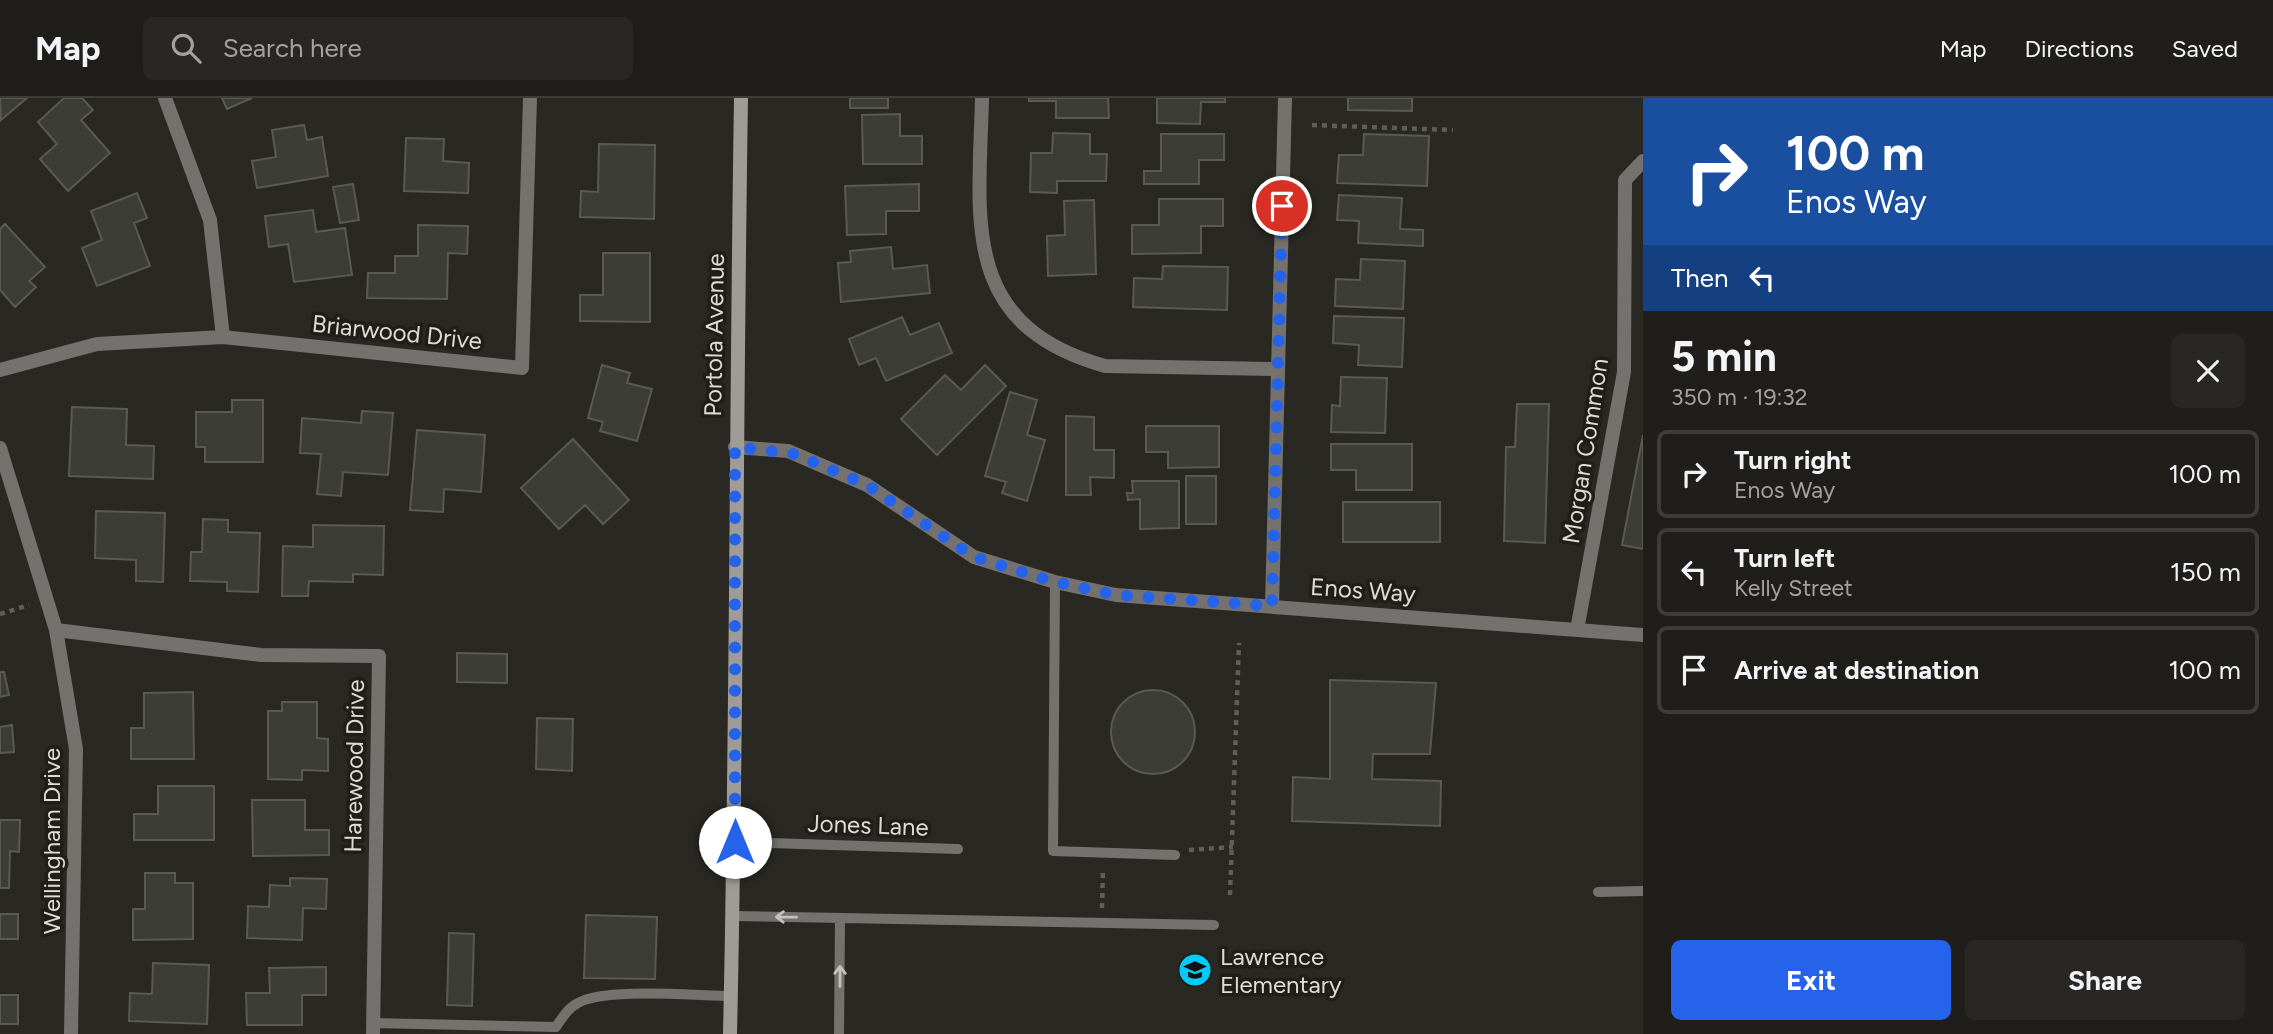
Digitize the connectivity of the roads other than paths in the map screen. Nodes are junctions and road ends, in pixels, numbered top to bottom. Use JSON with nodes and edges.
{"nodes":[{"id":1,"x":165,"y":98,"type":"edge"},
{"id":2,"x":530,"y":98,"type":"edge"},
{"id":3,"x":741,"y":98,"type":"edge"},
{"id":4,"x":982,"y":98,"type":"edge"},
{"id":5,"x":1285,"y":98,"type":"edge"},
{"id":6,"x":1643,"y":160,"type":"edge"},
{"id":7,"x":223,"y":337,"type":"junction"},
{"id":8,"x":1277,"y":369,"type":"junction"},
{"id":9,"x":0,"y":370,"type":"edge"},
{"id":10,"x":735,"y":447,"type":"junction"},
{"id":11,"x":0,"y":448,"type":"edge"},
{"id":12,"x":1055,"y":582,"type":"junction"},
{"id":13,"x":1272,"y":606,"type":"junction"},
{"id":14,"x":56,"y":630,"type":"junction"},
{"id":15,"x":1577,"y":630,"type":"junction"},
{"id":16,"x":1643,"y":635,"type":"edge"},
{"id":17,"x":735,"y":842,"type":"junction"},
{"id":18,"x":958,"y":849,"type":"dead end"},
{"id":19,"x":1175,"y":855,"type":"road end"},
{"id":20,"x":1643,"y":891,"type":"edge"},
{"id":21,"x":1598,"y":892,"type":"dead end"},
{"id":22,"x":733,"y":916,"type":"junction"},
{"id":23,"x":840,"y":918,"type":"junction"},
{"id":24,"x":1214,"y":925,"type":"dead end"},
{"id":25,"x":730,"y":996,"type":"junction"},
{"id":26,"x":373,"y":1028,"type":"edge"},
{"id":27,"x":71,"y":1034,"type":"edge"},
{"id":28,"x":730,"y":1034,"type":"edge"},
{"id":29,"x":839,"y":1034,"type":"edge"}],
"edges":[{"from":1,"to":7,"type":"street"},
{"from":2,"to":7,"type":"street","name":"Briarwood Drive"},
{"from":3,"to":10,"type":"main road","name":"Portola Avenue"},
{"from":4,"to":8,"type":"street"},
{"from":5,"to":8,"type":"street"},
{"from":6,"to":15,"type":"street","name":"Morgan Common"},
{"from":7,"to":9,"type":"street","name":"Briarwood Drive"},
{"from":8,"to":13,"type":"street"},
{"from":10,"to":12,"type":"street","name":"Enos Way"},
{"from":10,"to":17,"type":"main road","name":"Portola Avenue"},
{"from":11,"to":14,"type":"street","name":"Wellingham Drive"},
{"from":12,"to":13,"type":"street","name":"Enos Way"},
{"from":12,"to":19,"type":"lane"},
{"from":13,"to":15,"type":"street","name":"Enos Way"},
{"from":14,"to":26,"type":"street","name":"Harewood Drive"},
{"from":14,"to":27,"type":"street","name":"Wellingham Drive"},
{"from":15,"to":16,"type":"street","name":"Enos Way"},
{"from":17,"to":18,"type":"lane","name":"Jones Lane"},
{"from":17,"to":22,"type":"main road","name":"Portola Avenue"},
{"from":20,"to":21,"type":"lane"},
{"from":23,"to":22,"type":"lane","one_way":true},
{"from":22,"to":25,"type":"main road","name":"Portola Avenue"},
{"from":23,"to":24,"type":"lane"},
{"from":29,"to":23,"type":"lane","one_way":true},
{"from":25,"to":26,"type":"lane"},
{"from":25,"to":28,"type":"main road","name":"Portola Avenue"}]}
